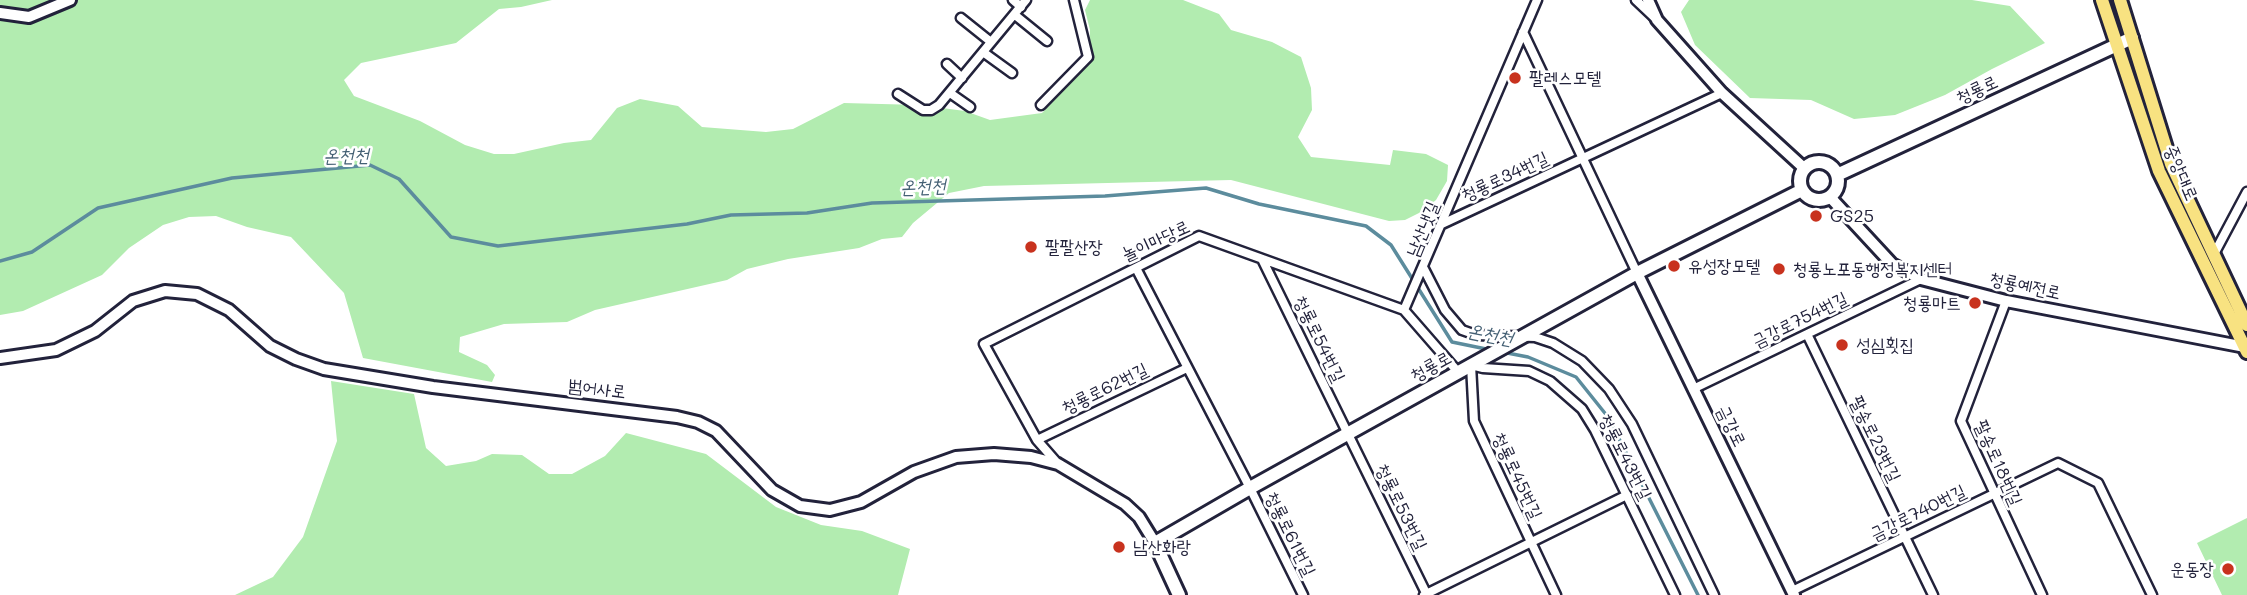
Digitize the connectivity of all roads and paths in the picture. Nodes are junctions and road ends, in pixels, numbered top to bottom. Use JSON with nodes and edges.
{"nodes":[{"id":1,"x":70,"y":0,"type":"edge"},
{"id":2,"x":1013,"y":0,"type":"edge"},
{"id":3,"x":1075,"y":0,"type":"edge"},
{"id":4,"x":1537,"y":0,"type":"edge"},
{"id":5,"x":1636,"y":0,"type":"edge"},
{"id":6,"x":1648,"y":0,"type":"edge"},
{"id":7,"x":2102,"y":0,"type":"edge"},
{"id":8,"x":2120,"y":0,"type":"edge"},
{"id":9,"x":1024,"y":3,"type":"edge"},
{"id":10,"x":0,"y":13,"type":"edge"},
{"id":11,"x":1015,"y":15,"type":"junction"},
{"id":12,"x":961,"y":18,"type":"dead end"},
{"id":13,"x":1657,"y":20,"type":"junction"},
{"id":14,"x":1523,"y":33,"type":"junction"},
{"id":15,"x":2132,"y":38,"type":"junction"},
{"id":16,"x":1047,"y":41,"type":"dead end"},
{"id":17,"x":991,"y":42,"type":"junction"},
{"id":18,"x":2118,"y":45,"type":"junction"},
{"id":19,"x":983,"y":52,"type":"junction"},
{"id":20,"x":947,"y":64,"type":"dead end"},
{"id":21,"x":1012,"y":73,"type":"dead end"},
{"id":22,"x":962,"y":78,"type":"junction"},
{"id":23,"x":950,"y":93,"type":"junction"},
{"id":24,"x":1722,"y":93,"type":"junction"},
{"id":25,"x":898,"y":94,"type":"dead end"},
{"id":26,"x":1041,"y":105,"type":"dead end"},
{"id":27,"x":970,"y":107,"type":"dead end"},
{"id":28,"x":1582,"y":158,"type":"junction"},
{"id":29,"x":1805,"y":169,"type":"junction"},
{"id":30,"x":1837,"y":175,"type":"junction"},
{"id":31,"x":1802,"y":190,"type":"junction"},
{"id":32,"x":2247,"y":192,"type":"edge"},
{"id":33,"x":1830,"y":197,"type":"junction"},
{"id":34,"x":1441,"y":224,"type":"junction"},
{"id":35,"x":2214,"y":254,"type":"junction"},
{"id":36,"x":1262,"y":259,"type":"junction"},
{"id":37,"x":1423,"y":267,"type":"junction"},
{"id":38,"x":1136,"y":268,"type":"junction"},
{"id":39,"x":1637,"y":273,"type":"junction"},
{"id":40,"x":1921,"y":279,"type":"junction"},
{"id":41,"x":2006,"y":301,"type":"junction"},
{"id":42,"x":1404,"y":310,"type":"junction"},
{"id":43,"x":2247,"y":324,"type":"edge"},
{"id":44,"x":1807,"y":334,"type":"junction"},
{"id":45,"x":1523,"y":336,"type":"junction"},
{"id":46,"x":2246,"y":350,"type":"edge"},
{"id":47,"x":0,"y":358,"type":"edge"},
{"id":48,"x":1471,"y":365,"type":"junction"},
{"id":49,"x":1187,"y":368,"type":"junction"},
{"id":50,"x":1458,"y":372,"type":"junction"},
{"id":51,"x":1693,"y":389,"type":"junction"},
{"id":52,"x":1347,"y":434,"type":"junction"},
{"id":53,"x":1037,"y":440,"type":"junction"},
{"id":54,"x":1058,"y":464,"type":"junction"},
{"id":55,"x":1250,"y":488,"type":"junction"},
{"id":56,"x":1993,"y":494,"type":"junction"},
{"id":57,"x":1627,"y":495,"type":"junction"},
{"id":58,"x":1905,"y":537,"type":"junction"},
{"id":59,"x":1531,"y":542,"type":"junction"},
{"id":60,"x":1155,"y":543,"type":"junction"},
{"id":61,"x":1793,"y":593,"type":"edge"},
{"id":62,"x":1179,"y":595,"type":"edge"},
{"id":63,"x":1303,"y":595,"type":"edge"},
{"id":64,"x":1425,"y":595,"type":"edge"},
{"id":65,"x":1556,"y":595,"type":"edge"},
{"id":66,"x":1675,"y":595,"type":"edge"},
{"id":67,"x":1714,"y":595,"type":"edge"},
{"id":68,"x":1933,"y":595,"type":"edge"},
{"id":69,"x":2042,"y":595,"type":"edge"},
{"id":70,"x":2152,"y":595,"type":"edge"}],
"edges":[{"from":1,"to":10,"type":"street"},
{"from":2,"to":9,"type":"street"},
{"from":3,"to":26,"type":"street"},
{"from":4,"to":14,"type":"street","name":"남산냇길"},
{"from":5,"to":13,"type":"street"},
{"from":6,"to":13,"type":"street"},
{"from":7,"to":18,"type":"main road","name":"중앙대로"},
{"from":8,"to":15,"type":"main road","name":"중앙대로"},
{"from":9,"to":11,"type":"street"},
{"from":11,"to":16,"type":"street"},
{"from":11,"to":17,"type":"street"},
{"from":12,"to":17,"type":"street"},
{"from":13,"to":24,"type":"street"},
{"from":14,"to":28,"type":"street"},
{"from":14,"to":34,"type":"street","name":"남산냇길"},
{"from":15,"to":18,"type":"main road","name":"청룡로"},
{"from":15,"to":35,"type":"main road","name":"중앙대로"},
{"from":17,"to":19,"type":"street"},
{"from":18,"to":30,"type":"main road","name":"청룡로"},
{"from":18,"to":46,"type":"main road","name":"중앙대로"},
{"from":19,"to":21,"type":"street"},
{"from":19,"to":22,"type":"street"},
{"from":20,"to":22,"type":"street"},
{"from":22,"to":23,"type":"street"},
{"from":23,"to":25,"type":"street"},
{"from":23,"to":27,"type":"street"},
{"from":24,"to":28,"type":"street","name":"청룡로34번길"},
{"from":24,"to":29,"type":"street"},
{"from":28,"to":34,"type":"street","name":"청룡로34번길"},
{"from":28,"to":39,"type":"street"},
{"from":29,"to":30,"type":"main road"},
{"from":29,"to":31,"type":"main road"},
{"from":30,"to":33,"type":"main road"},
{"from":31,"to":33,"type":"main road"},
{"from":31,"to":39,"type":"main road","name":"청룡로"},
{"from":32,"to":35,"type":"street"},
{"from":33,"to":40,"type":"street","name":"청룡예전로"},
{"from":34,"to":37,"type":"street","name":"남산냇길"},
{"from":35,"to":43,"type":"main road","name":"중앙대로"},
{"from":36,"to":38,"type":"street","name":"놀이마당로"},
{"from":36,"to":42,"type":"street","name":"놀이마당로"},
{"from":36,"to":52,"type":"street","name":"청룡로54번길"},
{"from":37,"to":42,"type":"street"},
{"from":37,"to":45,"type":"street","name":"남산냇길"},
{"from":38,"to":49,"type":"street"},
{"from":38,"to":53,"type":"street","name":"놀이마당로"},
{"from":39,"to":45,"type":"main road","name":"청룡로"},
{"from":39,"to":51,"type":"street","name":"금강로"},
{"from":40,"to":41,"type":"street","name":"청룡예전로"},
{"from":40,"to":44,"type":"street","name":"금강로754번길"},
{"from":41,"to":46,"type":"street","name":"청룡예전로"},
{"from":41,"to":56,"type":"street","name":"팔송로18번길"},
{"from":42,"to":50,"type":"street","name":"놀이마당로"},
{"from":44,"to":51,"type":"street","name":"금강로754번길"},
{"from":44,"to":58,"type":"street","name":"팔송로23번길"},
{"from":45,"to":48,"type":"main road","name":"청룡로"},
{"from":45,"to":67,"type":"street","name":"남산냇길"},
{"from":47,"to":54,"type":"street","name":"범어사로"},
{"from":48,"to":50,"type":"main road","name":"청룡로"},
{"from":48,"to":57,"type":"street","name":"청룡로43번길"},
{"from":48,"to":59,"type":"street","name":"청룡로45번길"},
{"from":49,"to":53,"type":"street","name":"청룡로62번길"},
{"from":49,"to":55,"type":"street"},
{"from":50,"to":52,"type":"main road","name":"청룡로"},
{"from":51,"to":61,"type":"street","name":"금강로"},
{"from":52,"to":55,"type":"main road","name":"청룡로"},
{"from":52,"to":64,"type":"street","name":"청룡로53번길"},
{"from":53,"to":54,"type":"street","name":"놀이마당로"},
{"from":54,"to":60,"type":"street","name":"범어사로"},
{"from":55,"to":60,"type":"main road","name":"청룡로"},
{"from":55,"to":63,"type":"street","name":"청룡로61번길"},
{"from":56,"to":58,"type":"street","name":"금강로740번길"},
{"from":56,"to":69,"type":"street","name":"팔송로18번길"},
{"from":56,"to":70,"type":"street","name":"금강로740번길"},
{"from":57,"to":59,"type":"street"},
{"from":57,"to":66,"type":"street","name":"청룡로43번길"},
{"from":58,"to":61,"type":"street","name":"금강로740번길"},
{"from":58,"to":68,"type":"street","name":"팔송로23번길"},
{"from":59,"to":64,"type":"street"},
{"from":59,"to":65,"type":"street","name":"청룡로45번길"},
{"from":60,"to":62,"type":"main road"}]}
